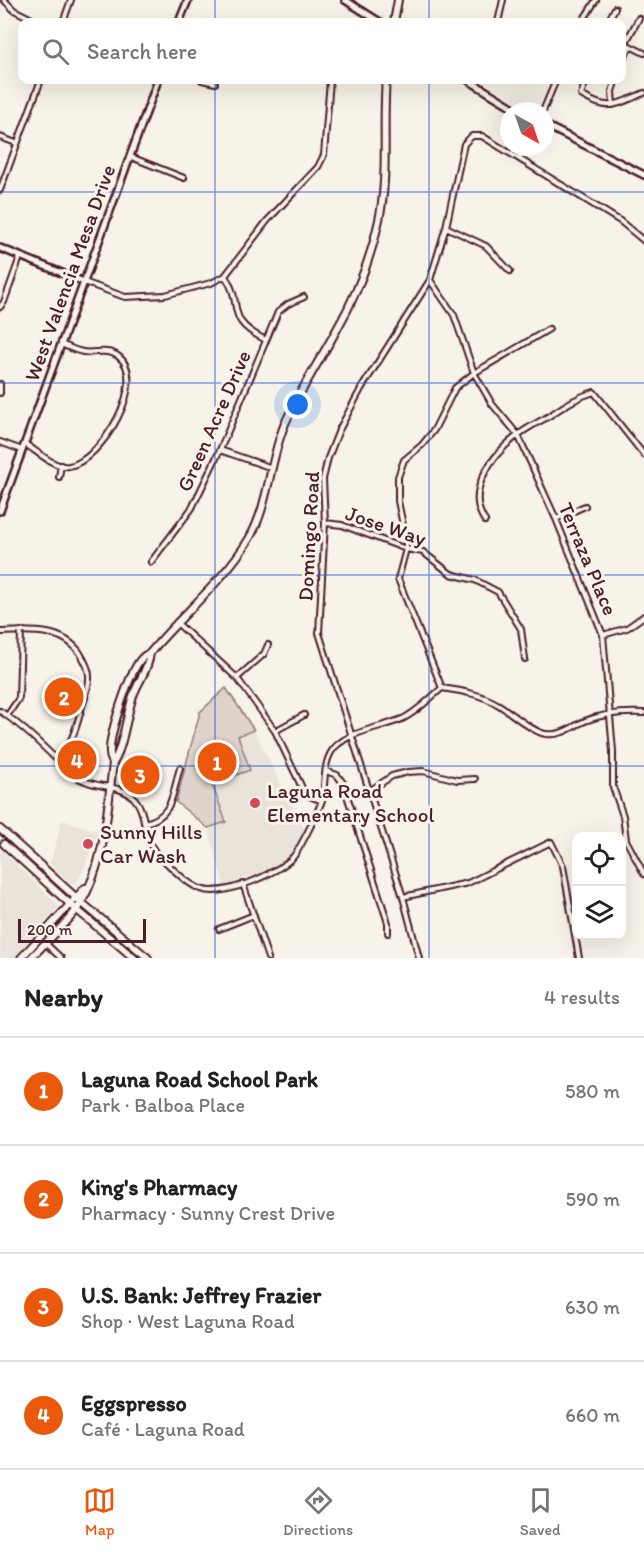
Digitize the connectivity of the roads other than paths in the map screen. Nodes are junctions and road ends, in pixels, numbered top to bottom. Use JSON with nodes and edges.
{"nodes":[{"id":1,"x":4,"y":0,"type":"edge"},
{"id":2,"x":70,"y":0,"type":"edge"},
{"id":3,"x":188,"y":0,"type":"edge"},
{"id":4,"x":345,"y":0,"type":"edge"},
{"id":5,"x":398,"y":0,"type":"edge"},
{"id":6,"x":503,"y":0,"type":"edge"},
{"id":7,"x":596,"y":0,"type":"edge"},
{"id":8,"x":615,"y":8,"type":"dead end"},
{"id":9,"x":30,"y":18,"type":"edge"},
{"id":10,"x":64,"y":18,"type":"edge"},
{"id":11,"x":181,"y":18,"type":"edge"},
{"id":12,"x":374,"y":18,"type":"edge"},
{"id":13,"x":395,"y":18,"type":"edge"},
{"id":14,"x":499,"y":18,"type":"edge"},
{"id":15,"x":585,"y":18,"type":"edge"},
{"id":16,"x":610,"y":18,"type":"edge"},
{"id":17,"x":639,"y":18,"type":"dead end"},
{"id":18,"x":626,"y":42,"type":"edge"},
{"id":19,"x":626,"y":44,"type":"edge"},
{"id":20,"x":644,"y":53,"type":"edge"},
{"id":21,"x":39,"y":84,"type":"edge"},
{"id":22,"x":157,"y":84,"type":"edge"},
{"id":23,"x":330,"y":84,"type":"edge"},
{"id":24,"x":386,"y":84,"type":"edge"},
{"id":25,"x":475,"y":84,"type":"edge"},
{"id":26,"x":554,"y":84,"type":"edge"},
{"id":27,"x":585,"y":84,"type":"edge"},
{"id":28,"x":615,"y":84,"type":"edge"},
{"id":29,"x":644,"y":93,"type":"edge"},
{"id":30,"x":504,"y":102,"type":"edge"},
{"id":31,"x":547,"y":102,"type":"edge"},
{"id":32,"x":613,"y":105,"type":"junction"},
{"id":33,"x":554,"y":130,"type":"edge"},
{"id":34,"x":0,"y":137,"type":"edge"},
{"id":35,"x":16,"y":143,"type":"junction"},
{"id":36,"x":131,"y":157,"type":"junction"},
{"id":37,"x":519,"y":158,"type":"joint"},
{"id":38,"x":644,"y":175,"type":"edge"},
{"id":39,"x":184,"y":178,"type":"dead end"},
{"id":40,"x":0,"y":190,"type":"edge"},
{"id":41,"x":446,"y":227,"type":"junction"},
{"id":42,"x":644,"y":241,"type":"edge"},
{"id":43,"x":0,"y":248,"type":"edge"},
{"id":44,"x":20,"y":257,"type":"junction"},
{"id":45,"x":510,"y":271,"type":"dead end"},
{"id":46,"x":225,"y":276,"type":"junction"},
{"id":47,"x":430,"y":280,"type":"junction"},
{"id":48,"x":84,"y":282,"type":"junction"},
{"id":49,"x":304,"y":297,"type":"dead end"},
{"id":50,"x":0,"y":307,"type":"edge"},
{"id":51,"x":549,"y":329,"type":"dead end"},
{"id":52,"x":266,"y":340,"type":"junction"},
{"id":53,"x":61,"y":344,"type":"junction"},
{"id":54,"x":474,"y":373,"type":"junction"},
{"id":55,"x":0,"y":384,"type":"edge"},
{"id":56,"x":0,"y":393,"type":"edge"},
{"id":57,"x":518,"y":435,"type":"junction"},
{"id":58,"x":0,"y":442,"type":"edge"},
{"id":59,"x":24,"y":447,"type":"junction"},
{"id":60,"x":220,"y":450,"type":"junction"},
{"id":61,"x":644,"y":455,"type":"edge"},
{"id":62,"x":61,"y":465,"type":"junction"},
{"id":63,"x":272,"y":468,"type":"junction"},
{"id":64,"x":59,"y":477,"type":"dead end"},
{"id":65,"x":585,"y":506,"type":"dead end"},
{"id":66,"x":0,"y":510,"type":"edge"},
{"id":67,"x":556,"y":519,"type":"junction"},
{"id":68,"x":485,"y":521,"type":"dead end"},
{"id":69,"x":325,"y":523,"type":"junction"},
{"id":70,"x":406,"y":549,"type":"junction"},
{"id":71,"x":151,"y":562,"type":"dead end"},
{"id":72,"x":644,"y":616,"type":"edge"},
{"id":73,"x":177,"y":622,"type":"junction"},
{"id":74,"x":0,"y":632,"type":"edge"},
{"id":75,"x":21,"y":632,"type":"junction"},
{"id":76,"x":603,"y":635,"type":"junction"},
{"id":77,"x":268,"y":645,"type":"dead end"},
{"id":78,"x":525,"y":659,"type":"dead end"},
{"id":79,"x":237,"y":678,"type":"junction"},
{"id":80,"x":442,"y":688,"type":"junction"},
{"id":81,"x":0,"y":711,"type":"edge"},
{"id":82,"x":644,"y":713,"type":"edge"},
{"id":83,"x":609,"y":714,"type":"junction"},
{"id":84,"x":304,"y":715,"type":"dead end"},
{"id":85,"x":8,"y":716,"type":"junction"},
{"id":86,"x":275,"y":731,"type":"junction"},
{"id":87,"x":351,"y":736,"type":"junction"},
{"id":88,"x":57,"y":760,"type":"junction"},
{"id":89,"x":180,"y":768,"type":"dead end"},
{"id":90,"x":326,"y":771,"type":"junction"},
{"id":91,"x":475,"y":779,"type":"dead end"},
{"id":92,"x":110,"y":787,"type":"junction"},
{"id":93,"x":368,"y":792,"type":"junction"},
{"id":94,"x":322,"y":801,"type":"junction"},
{"id":95,"x":144,"y":823,"type":"junction"},
{"id":96,"x":0,"y":829,"type":"edge"},
{"id":97,"x":2,"y":843,"type":"edge"},
{"id":98,"x":644,"y":874,"type":"edge"},
{"id":99,"x":243,"y":884,"type":"junction"},
{"id":100,"x":88,"y":886,"type":"junction"},
{"id":101,"x":75,"y":897,"type":"junction"},
{"id":102,"x":403,"y":897,"type":"junction"},
{"id":103,"x":81,"y":902,"type":"junction"},
{"id":104,"x":70,"y":904,"type":"junction"},
{"id":105,"x":77,"y":909,"type":"junction"},
{"id":106,"x":254,"y":915,"type":"junction"},
{"id":107,"x":219,"y":929,"type":"dead end"},
{"id":108,"x":388,"y":933,"type":"dead end"},
{"id":109,"x":44,"y":943,"type":"junction"},
{"id":110,"x":21,"y":958,"type":"edge"},
{"id":111,"x":31,"y":958,"type":"edge"},
{"id":112,"x":61,"y":958,"type":"edge"},
{"id":113,"x":134,"y":958,"type":"edge"},
{"id":114,"x":148,"y":958,"type":"edge"},
{"id":115,"x":268,"y":958,"type":"edge"},
{"id":116,"x":418,"y":958,"type":"edge"},
{"id":117,"x":579,"y":958,"type":"edge"}],
"edges":[{"from":1,"to":9,"type":"street"},
{"from":2,"to":10,"type":"street"},
{"from":3,"to":11,"type":"street"},
{"from":4,"to":12,"type":"street"},
{"from":5,"to":13,"type":"main road"},
{"from":6,"to":14,"type":"street"},
{"from":7,"to":15,"type":"street"},
{"from":8,"to":16,"type":"street"},
{"from":17,"to":18,"type":"street"},
{"from":19,"to":20,"type":"street"},
{"from":21,"to":35,"type":"street"},
{"from":22,"to":36,"type":"street","name":"West Valencia Mesa Drive"},
{"from":23,"to":46,"type":"street"},
{"from":24,"to":63,"type":"main road"},
{"from":25,"to":30,"type":"street"},
{"from":26,"to":31,"type":"street"},
{"from":27,"to":32,"type":"street"},
{"from":28,"to":32,"type":"street"},
{"from":29,"to":32,"type":"street"},
{"from":33,"to":38,"type":"street"},
{"from":34,"to":35,"type":"street"},
{"from":35,"to":40,"type":"street"},
{"from":36,"to":39,"type":"street"},
{"from":36,"to":48,"type":"street","name":"West Valencia Mesa Drive"},
{"from":37,"to":41,"type":"street","name":"Domingo Road"},
{"from":37,"to":42,"type":"street"},
{"from":41,"to":45,"type":"street"},
{"from":41,"to":47,"type":"street","name":"Domingo Road"},
{"from":43,"to":44,"type":"street"},
{"from":44,"to":48,"type":"street"},
{"from":44,"to":50,"type":"street"},
{"from":46,"to":48,"type":"street"},
{"from":46,"to":52,"type":"street"},
{"from":47,"to":54,"type":"street","name":"Terraza Place"},
{"from":47,"to":69,"type":"street","name":"Domingo Road"},
{"from":48,"to":53,"type":"street","name":"West Valencia Mesa Drive"},
{"from":49,"to":52,"type":"street","name":"Green Acre Drive"},
{"from":51,"to":54,"type":"street"},
{"from":52,"to":60,"type":"street","name":"Green Acre Drive"},
{"from":53,"to":59,"type":"street","name":"West Valencia Mesa Drive"},
{"from":53,"to":62,"type":"street"},
{"from":54,"to":57,"type":"street","name":"Terraza Place"},
{"from":54,"to":70,"type":"street"},
{"from":55,"to":56,"type":"street"},
{"from":57,"to":61,"type":"street"},
{"from":57,"to":67,"type":"street","name":"Terraza Place"},
{"from":57,"to":68,"type":"street"},
{"from":58,"to":59,"type":"street"},
{"from":59,"to":62,"type":"street"},
{"from":59,"to":66,"type":"street","name":"West Valencia Mesa Drive"},
{"from":60,"to":63,"type":"street"},
{"from":60,"to":71,"type":"street","name":"Green Acre Drive"},
{"from":62,"to":64,"type":"street"},
{"from":63,"to":73,"type":"main road"},
{"from":65,"to":67,"type":"street"},
{"from":67,"to":76,"type":"street","name":"Terraza Place"},
{"from":69,"to":70,"type":"street","name":"Jose Way"},
{"from":69,"to":87,"type":"street","name":"Domingo Road"},
{"from":70,"to":78,"type":"street","name":"Jose Way"},
{"from":70,"to":80,"type":"street"},
{"from":72,"to":76,"type":"street"},
{"from":73,"to":79,"type":"street"},
{"from":73,"to":92,"type":"main road"},
{"from":74,"to":75,"type":"street"},
{"from":75,"to":85,"type":"street"},
{"from":75,"to":88,"type":"street"},
{"from":76,"to":83,"type":"street","name":"Terraza Place"},
{"from":77,"to":79,"type":"street"},
{"from":79,"to":86,"type":"street"},
{"from":80,"to":83,"type":"street"},
{"from":80,"to":87,"type":"street"},
{"from":81,"to":85,"type":"street"},
{"from":82,"to":83,"type":"street"},
{"from":83,"to":98,"type":"street","name":"Terraza Place"},
{"from":84,"to":86,"type":"street"},
{"from":85,"to":88,"type":"street"},
{"from":86,"to":94,"type":"street"},
{"from":87,"to":90,"type":"street"},
{"from":87,"to":93,"type":"street","name":"Domingo Road"},
{"from":88,"to":92,"type":"street"},
{"from":89,"to":95,"type":"street"},
{"from":90,"to":94,"type":"street"},
{"from":90,"to":108,"type":"street"},
{"from":91,"to":93,"type":"street"},
{"from":92,"to":95,"type":"street"},
{"from":92,"to":100,"type":"main road"},
{"from":93,"to":102,"type":"street","name":"Domingo Road"},
{"from":94,"to":99,"type":"street"},
{"from":95,"to":99,"type":"street"},
{"from":96,"to":101,"type":"main road"},
{"from":97,"to":104,"type":"main road"},
{"from":99,"to":106,"type":"street"},
{"from":100,"to":101,"type":"main road"},
{"from":100,"to":103,"type":"main road"},
{"from":101,"to":103,"type":"main road"},
{"from":101,"to":104,"type":"main road"},
{"from":102,"to":116,"type":"street","name":"Domingo Road"},
{"from":102,"to":117,"type":"street"},
{"from":103,"to":105,"type":"main road"},
{"from":103,"to":114,"type":"main road"},
{"from":104,"to":105,"type":"main road"},
{"from":104,"to":110,"type":"main road"},
{"from":105,"to":109,"type":"main road"},
{"from":105,"to":113,"type":"main road"},
{"from":106,"to":107,"type":"street"},
{"from":106,"to":115,"type":"street"},
{"from":109,"to":111,"type":"main road"},
{"from":109,"to":112,"type":"street"}]}
